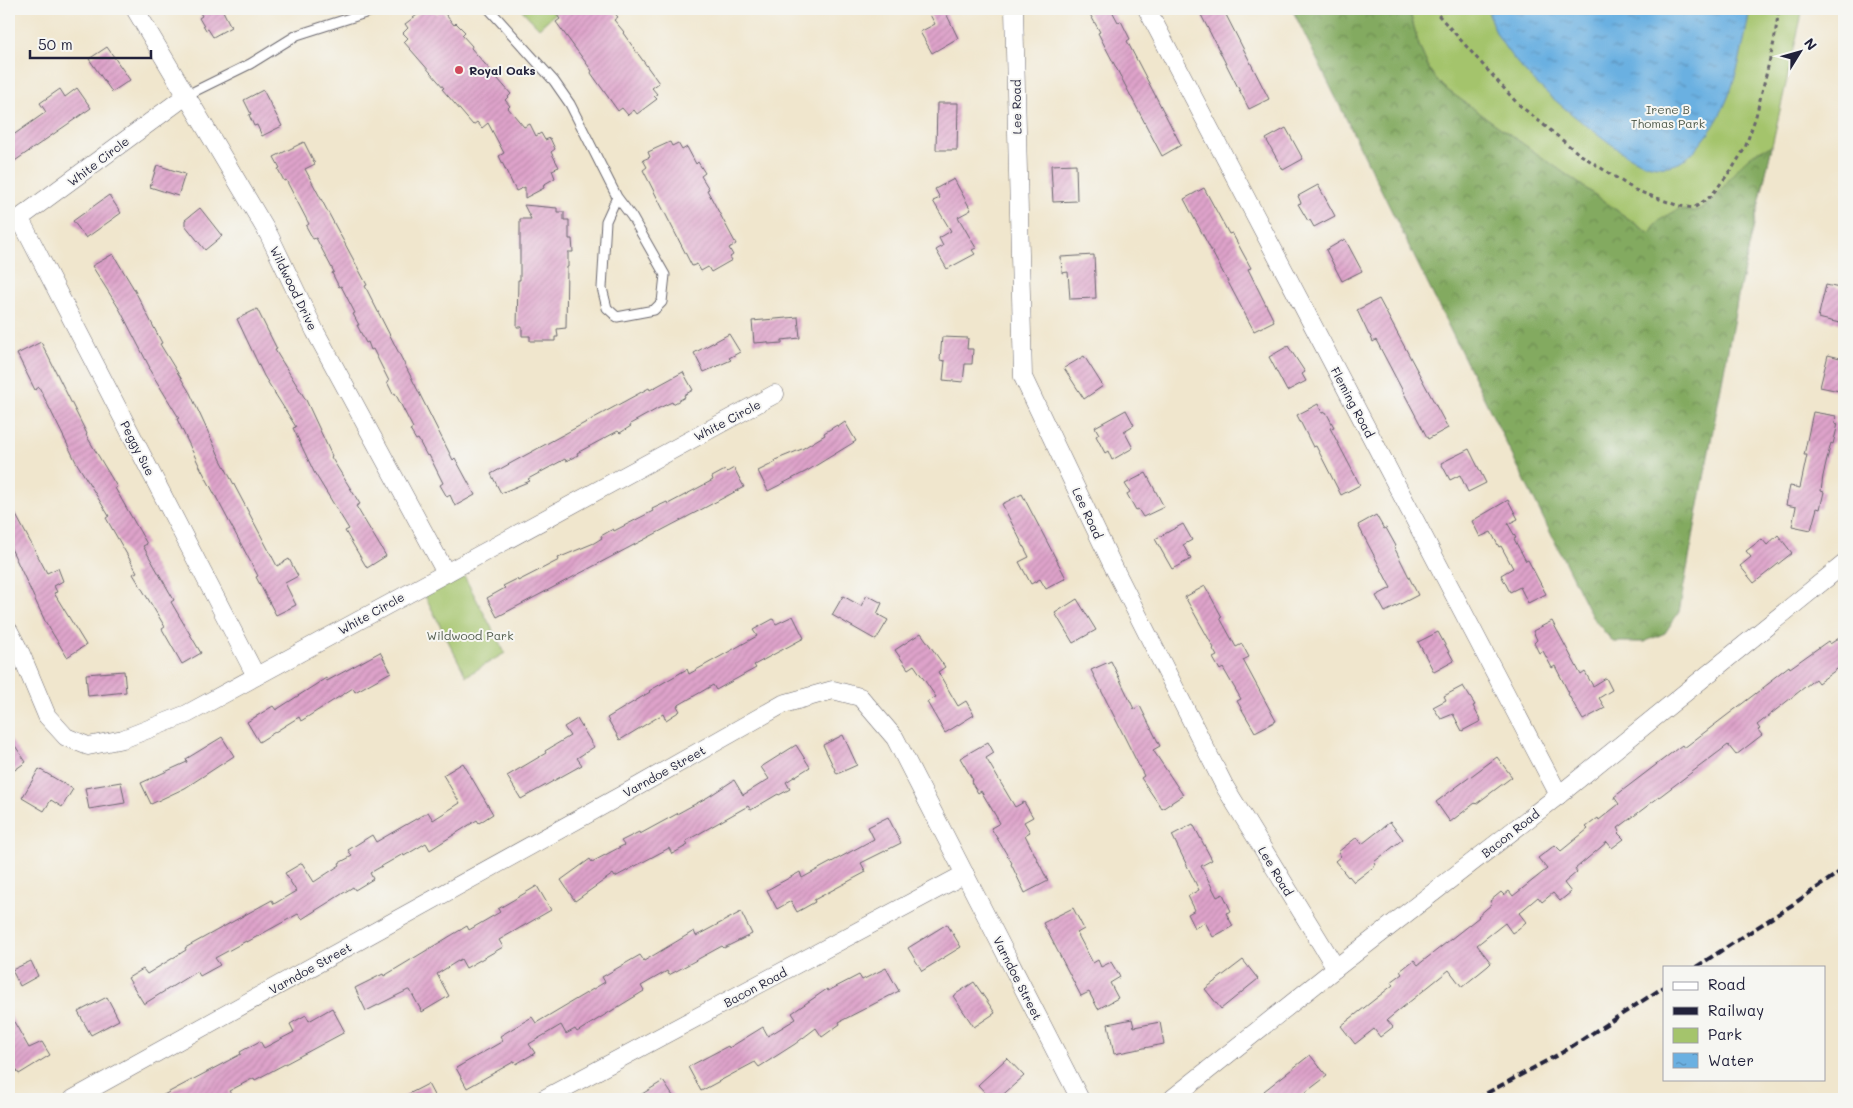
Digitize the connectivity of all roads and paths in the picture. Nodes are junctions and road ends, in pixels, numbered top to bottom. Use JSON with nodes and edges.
{"nodes":[{"id":1,"x":135,"y":9,"type":"edge"},
{"id":2,"x":378,"y":9,"type":"edge"},
{"id":3,"x":489,"y":9,"type":"edge"},
{"id":4,"x":1014,"y":9,"type":"edge"},
{"id":5,"x":1147,"y":9,"type":"edge"},
{"id":6,"x":1433,"y":9,"type":"edge"},
{"id":7,"x":1779,"y":9,"type":"edge"},
{"id":8,"x":187,"y":95,"type":"junction"},
{"id":9,"x":617,"y":197,"type":"junction"},
{"id":10,"x":15,"y":222,"type":"edge"},
{"id":11,"x":775,"y":394,"type":"dead end"},
{"id":12,"x":1844,"y":564,"type":"edge"},
{"id":13,"x":446,"y":573,"type":"junction"},
{"id":14,"x":9,"y":631,"type":"edge"},
{"id":15,"x":256,"y":676,"type":"junction"},
{"id":16,"x":1559,"y":795,"type":"junction"},
{"id":17,"x":965,"y":874,"type":"junction"},
{"id":18,"x":1336,"y":968,"type":"junction"},
{"id":19,"x":73,"y":1099,"type":"edge"},
{"id":20,"x":544,"y":1099,"type":"edge"},
{"id":21,"x":1080,"y":1099,"type":"edge"},
{"id":22,"x":1170,"y":1099,"type":"edge"}],
"edges":[{"from":1,"to":8,"type":"street","name":"Wildwood Drive"},
{"from":2,"to":8,"type":"lane"},
{"from":3,"to":9,"type":"lane"},
{"from":4,"to":18,"type":"street","name":"Lee Road"},
{"from":5,"to":16,"type":"street","name":"Fleming Road"},
{"from":6,"to":7,"type":"path"},
{"from":8,"to":10,"type":"street","name":"White Circle"},
{"from":8,"to":13,"type":"street","name":"Wildwood Drive"},
{"from":9,"to":9,"type":"lane"},
{"from":10,"to":15,"type":"street","name":"Peggy Sue"},
{"from":11,"to":13,"type":"street","name":"White Circle"},
{"from":12,"to":16,"type":"street","name":"Bacon Road"},
{"from":13,"to":15,"type":"street","name":"White Circle"},
{"from":14,"to":15,"type":"street","name":"White Circle"},
{"from":16,"to":18,"type":"street","name":"Bacon Road"},
{"from":17,"to":19,"type":"street","name":"Varndoe Street"},
{"from":17,"to":20,"type":"street","name":"Bacon Road"},
{"from":17,"to":21,"type":"street","name":"Varndoe Street"},
{"from":18,"to":22,"type":"street","name":"Bacon Road"}]}
